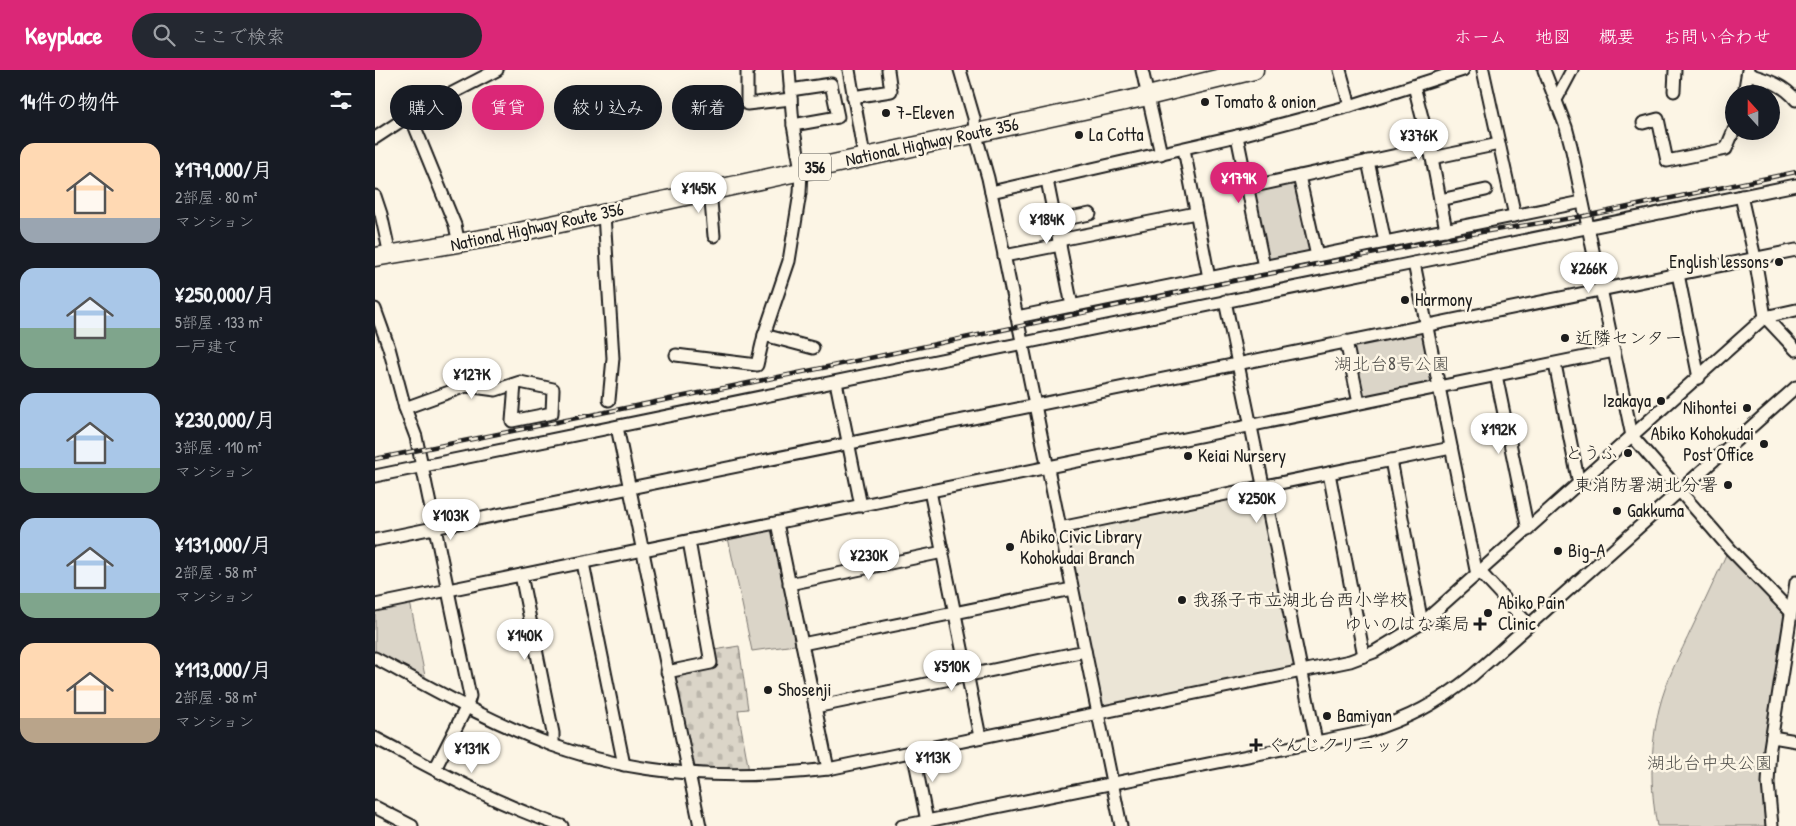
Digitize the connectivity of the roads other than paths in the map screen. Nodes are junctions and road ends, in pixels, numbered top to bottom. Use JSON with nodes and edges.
{"nodes":[{"id":1,"x":497,"y":70,"type":"edge"},
{"id":2,"x":747,"y":70,"type":"edge"},
{"id":3,"x":789,"y":70,"type":"edge"},
{"id":4,"x":849,"y":70,"type":"edge"},
{"id":5,"x":888,"y":70,"type":"edge"},
{"id":6,"x":1142,"y":70,"type":"edge"},
{"id":7,"x":1254,"y":70,"type":"edge"},
{"id":8,"x":1340,"y":70,"type":"edge"},
{"id":9,"x":1463,"y":70,"type":"edge"},
{"id":10,"x":1483,"y":70,"type":"edge"},
{"id":11,"x":1544,"y":70,"type":"edge"},
{"id":12,"x":1572,"y":70,"type":"edge"},
{"id":13,"x":1675,"y":70,"type":"edge"},
{"id":14,"x":964,"y":71,"type":"edge"},
{"id":15,"x":1748,"y":72,"type":"edge"},
{"id":16,"x":1746,"y":85,"type":"edge"},
{"id":17,"x":1415,"y":86,"type":"junction"},
{"id":18,"x":462,"y":88,"type":"edge"},
{"id":19,"x":1674,"y":91,"type":"dead end"},
{"id":20,"x":790,"y":95,"type":"junction"},
{"id":21,"x":1148,"y":96,"type":"junction"},
{"id":22,"x":853,"y":97,"type":"junction"},
{"id":23,"x":1556,"y":100,"type":"junction"},
{"id":24,"x":1796,"y":100,"type":"edge"},
{"id":25,"x":1349,"y":106,"type":"junction"},
{"id":26,"x":1643,"y":123,"type":"dead end"},
{"id":27,"x":793,"y":124,"type":"junction"},
{"id":28,"x":390,"y":128,"type":"edge"},
{"id":29,"x":416,"y":130,"type":"edge"},
{"id":30,"x":975,"y":132,"type":"junction"},
{"id":31,"x":1237,"y":136,"type":"junction"},
{"id":32,"x":375,"y":138,"type":"edge"},
{"id":33,"x":1730,"y":140,"type":"edge"},
{"id":34,"x":1499,"y":144,"type":"junction"},
{"id":35,"x":1184,"y":149,"type":"junction"},
{"id":36,"x":1431,"y":153,"type":"junction"},
{"id":37,"x":1161,"y":154,"type":"junction"},
{"id":38,"x":864,"y":156,"type":"junction"},
{"id":39,"x":1368,"y":161,"type":"junction"},
{"id":40,"x":801,"y":170,"type":"junction"},
{"id":41,"x":1299,"y":176,"type":"junction"},
{"id":42,"x":1047,"y":180,"type":"junction"},
{"id":43,"x":1796,"y":185,"type":"edge"},
{"id":44,"x":1249,"y":187,"type":"junction"},
{"id":45,"x":710,"y":190,"type":"junction"},
{"id":46,"x":1486,"y":190,"type":"dead end"},
{"id":47,"x":991,"y":192,"type":"junction"},
{"id":48,"x":375,"y":196,"type":"edge"},
{"id":49,"x":1741,"y":196,"type":"junction"},
{"id":50,"x":1440,"y":200,"type":"junction"},
{"id":51,"x":1582,"y":202,"type":"junction"},
{"id":52,"x":1196,"y":213,"type":"junction"},
{"id":53,"x":604,"y":214,"type":"junction"},
{"id":54,"x":1090,"y":214,"type":"dead end"},
{"id":55,"x":1515,"y":216,"type":"junction"},
{"id":56,"x":1055,"y":221,"type":"junction"},
{"id":57,"x":1588,"y":228,"type":"junction"},
{"id":58,"x":1446,"y":230,"type":"junction"},
{"id":59,"x":714,"y":236,"type":"dead end"},
{"id":60,"x":1059,"y":242,"type":"junction"},
{"id":61,"x":1385,"y":242,"type":"junction"},
{"id":62,"x":459,"y":244,"type":"junction"},
{"id":63,"x":1796,"y":250,"type":"edge"},
{"id":64,"x":383,"y":256,"type":"edge"},
{"id":65,"x":1004,"y":256,"type":"junction"},
{"id":66,"x":1317,"y":256,"type":"junction"},
{"id":67,"x":1755,"y":258,"type":"junction"},
{"id":68,"x":1414,"y":263,"type":"junction"},
{"id":69,"x":1264,"y":267,"type":"junction"},
{"id":70,"x":1678,"y":274,"type":"junction"},
{"id":71,"x":1209,"y":278,"type":"junction"},
{"id":72,"x":1601,"y":289,"type":"junction"},
{"id":73,"x":1225,"y":301,"type":"junction"},
{"id":74,"x":1072,"y":306,"type":"junction"},
{"id":75,"x":375,"y":309,"type":"edge"},
{"id":76,"x":1796,"y":310,"type":"edge"},
{"id":77,"x":1017,"y":317,"type":"junction"},
{"id":78,"x":1765,"y":317,"type":"junction"},
{"id":79,"x":1426,"y":325,"type":"junction"},
{"id":80,"x":764,"y":335,"type":"junction"},
{"id":81,"x":1346,"y":341,"type":"junction"},
{"id":82,"x":1022,"y":343,"type":"junction"},
{"id":83,"x":813,"y":348,"type":"dead end"},
{"id":84,"x":1796,"y":350,"type":"edge"},
{"id":85,"x":1614,"y":351,"type":"junction"},
{"id":86,"x":676,"y":356,"type":"dead end"},
{"id":87,"x":1238,"y":363,"type":"junction"},
{"id":88,"x":1555,"y":364,"type":"junction"},
{"id":89,"x":1496,"y":375,"type":"junction"},
{"id":90,"x":1699,"y":378,"type":"junction"},
{"id":91,"x":836,"y":382,"type":"junction"},
{"id":92,"x":515,"y":384,"type":"junction"},
{"id":93,"x":1439,"y":387,"type":"junction"},
{"id":94,"x":1796,"y":387,"type":"edge"},
{"id":95,"x":609,"y":400,"type":"dead end"},
{"id":96,"x":1359,"y":403,"type":"junction"},
{"id":97,"x":1034,"y":405,"type":"junction"},
{"id":98,"x":405,"y":408,"type":"junction"},
{"id":99,"x":1251,"y":425,"type":"junction"},
{"id":100,"x":617,"y":427,"type":"junction"},
{"id":101,"x":1632,"y":436,"type":"junction"},
{"id":102,"x":848,"y":443,"type":"junction"},
{"id":103,"x":1451,"y":448,"type":"junction"},
{"id":104,"x":1391,"y":460,"type":"junction"},
{"id":105,"x":422,"y":467,"type":"junction"},
{"id":106,"x":1047,"y":467,"type":"junction"},
{"id":107,"x":1329,"y":473,"type":"junction"},
{"id":108,"x":375,"y":476,"type":"edge"},
{"id":109,"x":1579,"y":484,"type":"junction"},
{"id":110,"x":1263,"y":486,"type":"junction"},
{"id":111,"x":630,"y":489,"type":"junction"},
{"id":112,"x":930,"y":491,"type":"junction"},
{"id":113,"x":1679,"y":492,"type":"junction"},
{"id":114,"x":861,"y":506,"type":"junction"},
{"id":115,"x":777,"y":523,"type":"junction"},
{"id":116,"x":435,"y":528,"type":"junction"},
{"id":117,"x":1059,"y":528,"type":"junction"},
{"id":118,"x":1528,"y":530,"type":"junction"},
{"id":119,"x":375,"y":540,"type":"edge"},
{"id":120,"x":689,"y":541,"type":"junction"},
{"id":121,"x":642,"y":550,"type":"junction"},
{"id":122,"x":943,"y":552,"type":"junction"},
{"id":123,"x":583,"y":563,"type":"junction"},
{"id":124,"x":1479,"y":574,"type":"junction"},
{"id":125,"x":521,"y":575,"type":"junction"},
{"id":126,"x":1796,"y":582,"type":"edge"},
{"id":127,"x":789,"y":584,"type":"junction"},
{"id":128,"x":1072,"y":589,"type":"junction"},
{"id":129,"x":448,"y":590,"type":"junction"},
{"id":130,"x":1795,"y":596,"type":"edge"},
{"id":131,"x":375,"y":605,"type":"edge"},
{"id":132,"x":955,"y":612,"type":"junction"},
{"id":133,"x":1791,"y":612,"type":"junction"},
{"id":134,"x":1423,"y":623,"type":"junction"},
{"id":135,"x":1529,"y":625,"type":"junction"},
{"id":136,"x":802,"y":644,"type":"junction"},
{"id":137,"x":1085,"y":651,"type":"junction"},
{"id":138,"x":1364,"y":656,"type":"junction"},
{"id":139,"x":375,"y":658,"type":"edge"},
{"id":140,"x":1301,"y":671,"type":"junction"},
{"id":141,"x":667,"y":672,"type":"junction"},
{"id":142,"x":967,"y":675,"type":"junction"},
{"id":143,"x":467,"y":706,"type":"junction"},
{"id":144,"x":815,"y":707,"type":"junction"},
{"id":145,"x":1097,"y":713,"type":"junction"},
{"id":146,"x":980,"y":737,"type":"junction"},
{"id":147,"x":375,"y":738,"type":"edge"},
{"id":148,"x":1772,"y":738,"type":"junction"},
{"id":149,"x":1316,"y":741,"type":"junction"},
{"id":150,"x":1796,"y":741,"type":"edge"},
{"id":151,"x":553,"y":745,"type":"junction"},
{"id":152,"x":913,"y":751,"type":"junction"},
{"id":153,"x":624,"y":765,"type":"junction"},
{"id":154,"x":435,"y":769,"type":"junction"},
{"id":155,"x":828,"y":769,"type":"junction"},
{"id":156,"x":689,"y":774,"type":"junction"},
{"id":157,"x":1112,"y":783,"type":"junction"},
{"id":158,"x":375,"y":807,"type":"edge"},
{"id":159,"x":531,"y":821,"type":"edge"},
{"id":160,"x":927,"y":821,"type":"junction"},
{"id":161,"x":412,"y":826,"type":"edge"},
{"id":162,"x":562,"y":826,"type":"edge"},
{"id":163,"x":700,"y":826,"type":"edge"},
{"id":164,"x":902,"y":826,"type":"edge"},
{"id":165,"x":1121,"y":826,"type":"edge"},
{"id":166,"x":1772,"y":826,"type":"edge"}],
"edges":[{"from":1,"to":18,"type":"street"},
{"from":2,"to":20,"type":"street"},
{"from":3,"to":20,"type":"street"},
{"from":4,"to":22,"type":"street"},
{"from":5,"to":22,"type":"street"},
{"from":6,"to":21,"type":"street"},
{"from":7,"to":21,"type":"highway","name":"National Highway Route 356","number":"356"},
{"from":8,"to":25,"type":"street"},
{"from":9,"to":17,"type":"street"},
{"from":10,"to":34,"type":"street"},
{"from":11,"to":23,"type":"street"},
{"from":12,"to":23,"type":"street"},
{"from":13,"to":19,"type":"street"},
{"from":14,"to":30,"type":"street"},
{"from":15,"to":16,"type":"street"},
{"from":15,"to":24,"type":"street"},
{"from":17,"to":25,"type":"street"},
{"from":17,"to":36,"type":"street"},
{"from":20,"to":27,"type":"street"},
{"from":20,"to":27,"type":"street"},
{"from":21,"to":30,"type":"highway","name":"National Highway Route 356","number":"356"},
{"from":21,"to":37,"type":"street"},
{"from":22,"to":38,"type":"street"},
{"from":23,"to":51,"type":"street"},
{"from":25,"to":31,"type":"street"},
{"from":26,"to":33,"type":"street"},
{"from":27,"to":40,"type":"street"},
{"from":28,"to":32,"type":"street"},
{"from":29,"to":62,"type":"street"},
{"from":30,"to":38,"type":"highway","name":"National Highway Route 356","number":"356"},
{"from":30,"to":47,"type":"street"},
{"from":31,"to":35,"type":"street"},
{"from":31,"to":44,"type":"street"},
{"from":34,"to":36,"type":"street"},
{"from":34,"to":55,"type":"street"},
{"from":35,"to":37,"type":"street"},
{"from":35,"to":52,"type":"street"},
{"from":36,"to":39,"type":"street"},
{"from":36,"to":50,"type":"street"},
{"from":37,"to":42,"type":"street"},
{"from":38,"to":40,"type":"highway","name":"National Highway Route 356","number":"356"},
{"from":39,"to":41,"type":"street"},
{"from":39,"to":61,"type":"street"},
{"from":40,"to":45,"type":"highway","name":"National Highway Route 356","number":"356"},
{"from":40,"to":80,"type":"street"},
{"from":41,"to":44,"type":"street"},
{"from":41,"to":66,"type":"street"},
{"from":42,"to":47,"type":"street"},
{"from":42,"to":56,"type":"street"},
{"from":43,"to":49,"type":"street"},
{"from":44,"to":69,"type":"street"},
{"from":45,"to":53,"type":"highway","name":"National Highway Route 356","number":"356"},
{"from":45,"to":59,"type":"street"},
{"from":46,"to":50,"type":"street"},
{"from":47,"to":65,"type":"street"},
{"from":48,"to":64,"type":"street"},
{"from":49,"to":57,"type":"street"},
{"from":49,"to":67,"type":"street"},
{"from":50,"to":58,"type":"street"},
{"from":51,"to":55,"type":"street"},
{"from":51,"to":57,"type":"street"},
{"from":52,"to":60,"type":"street"},
{"from":52,"to":71,"type":"street"},
{"from":53,"to":62,"type":"highway","name":"National Highway Route 356","number":"356"},
{"from":53,"to":95,"type":"street"},
{"from":54,"to":56,"type":"street"},
{"from":55,"to":58,"type":"street"},
{"from":56,"to":60,"type":"street"},
{"from":57,"to":68,"type":"street"},
{"from":57,"to":72,"type":"street"},
{"from":58,"to":61,"type":"street"},
{"from":60,"to":65,"type":"street"},
{"from":60,"to":74,"type":"street"},
{"from":61,"to":66,"type":"street"},
{"from":62,"to":64,"type":"highway","name":"National Highway Route 356","number":"356"},
{"from":63,"to":67,"type":"street"},
{"from":65,"to":77,"type":"street"},
{"from":66,"to":69,"type":"street"},
{"from":67,"to":70,"type":"street"},
{"from":67,"to":78,"type":"street"},
{"from":68,"to":73,"type":"street"},
{"from":68,"to":79,"type":"street"},
{"from":69,"to":71,"type":"street"},
{"from":70,"to":72,"type":"street"},
{"from":70,"to":90,"type":"street"},
{"from":71,"to":74,"type":"street"},
{"from":72,"to":79,"type":"street"},
{"from":72,"to":85,"type":"street"},
{"from":73,"to":82,"type":"street"},
{"from":73,"to":87,"type":"street"},
{"from":74,"to":77,"type":"street"},
{"from":75,"to":98,"type":"street"},
{"from":76,"to":78,"type":"street"},
{"from":77,"to":82,"type":"street"},
{"from":78,"to":84,"type":"street"},
{"from":78,"to":90,"type":"street"},
{"from":79,"to":81,"type":"street"},
{"from":79,"to":93,"type":"street"},
{"from":80,"to":83,"type":"street"},
{"from":80,"to":86,"type":"street"},
{"from":81,"to":87,"type":"street"},
{"from":81,"to":96,"type":"street"},
{"from":82,"to":91,"type":"street"},
{"from":82,"to":97,"type":"street"},
{"from":85,"to":88,"type":"street"},
{"from":85,"to":101,"type":"street"},
{"from":87,"to":97,"type":"street"},
{"from":87,"to":99,"type":"street"},
{"from":88,"to":89,"type":"street"},
{"from":88,"to":109,"type":"street"},
{"from":89,"to":93,"type":"street"},
{"from":89,"to":118,"type":"street"},
{"from":90,"to":101,"type":"street"},
{"from":91,"to":100,"type":"street"},
{"from":91,"to":102,"type":"street"},
{"from":92,"to":92,"type":"street"},
{"from":92,"to":98,"type":"street"},
{"from":93,"to":96,"type":"street"},
{"from":93,"to":103,"type":"street"},
{"from":94,"to":113,"type":"street"},
{"from":96,"to":99,"type":"street"},
{"from":97,"to":102,"type":"street"},
{"from":97,"to":106,"type":"street"},
{"from":98,"to":105,"type":"street"},
{"from":99,"to":106,"type":"street"},
{"from":99,"to":110,"type":"street"},
{"from":100,"to":105,"type":"street"},
{"from":100,"to":111,"type":"street"},
{"from":101,"to":109,"type":"street"},
{"from":101,"to":113,"type":"street"},
{"from":102,"to":111,"type":"street"},
{"from":102,"to":114,"type":"street"},
{"from":103,"to":104,"type":"street"},
{"from":103,"to":124,"type":"street"},
{"from":104,"to":107,"type":"street"},
{"from":104,"to":134,"type":"street"},
{"from":105,"to":108,"type":"street"},
{"from":105,"to":116,"type":"street"},
{"from":106,"to":112,"type":"street"},
{"from":106,"to":117,"type":"street"},
{"from":107,"to":110,"type":"street"},
{"from":107,"to":138,"type":"street"},
{"from":109,"to":118,"type":"street"},
{"from":110,"to":117,"type":"street"},
{"from":110,"to":140,"type":"street"},
{"from":111,"to":116,"type":"street"},
{"from":111,"to":121,"type":"street"},
{"from":112,"to":114,"type":"street"},
{"from":112,"to":122,"type":"street"},
{"from":113,"to":133,"type":"street"},
{"from":113,"to":135,"type":"street"},
{"from":114,"to":115,"type":"street"},
{"from":115,"to":120,"type":"street"},
{"from":115,"to":127,"type":"street"},
{"from":116,"to":119,"type":"street"},
{"from":116,"to":129,"type":"street"},
{"from":117,"to":128,"type":"street"},
{"from":118,"to":124,"type":"street"},
{"from":120,"to":121,"type":"street"},
{"from":120,"to":141,"type":"street"},
{"from":121,"to":123,"type":"street"},
{"from":121,"to":141,"type":"street"},
{"from":122,"to":127,"type":"street"},
{"from":122,"to":132,"type":"street"},
{"from":123,"to":125,"type":"street"},
{"from":123,"to":153,"type":"street"},
{"from":124,"to":134,"type":"street"},
{"from":124,"to":135,"type":"street"},
{"from":125,"to":129,"type":"street"},
{"from":125,"to":151,"type":"street"},
{"from":126,"to":130,"type":"street"},
{"from":127,"to":136,"type":"street"},
{"from":128,"to":132,"type":"street"},
{"from":128,"to":137,"type":"street"},
{"from":129,"to":131,"type":"street"},
{"from":129,"to":143,"type":"street"},
{"from":130,"to":133,"type":"street"},
{"from":132,"to":136,"type":"street"},
{"from":132,"to":142,"type":"street"},
{"from":133,"to":148,"type":"street"},
{"from":134,"to":138,"type":"street"},
{"from":135,"to":149,"type":"street"},
{"from":136,"to":144,"type":"street"},
{"from":137,"to":142,"type":"street"},
{"from":137,"to":145,"type":"street"},
{"from":138,"to":140,"type":"street"},
{"from":139,"to":143,"type":"street"},
{"from":140,"to":145,"type":"street"},
{"from":140,"to":149,"type":"street"},
{"from":141,"to":156,"type":"street"},
{"from":142,"to":144,"type":"street"},
{"from":142,"to":146,"type":"street"},
{"from":143,"to":151,"type":"street"},
{"from":143,"to":154,"type":"street"},
{"from":144,"to":155,"type":"street"},
{"from":145,"to":146,"type":"street"},
{"from":145,"to":157,"type":"street"},
{"from":146,"to":152,"type":"street"},
{"from":147,"to":154,"type":"street"},
{"from":148,"to":150,"type":"street"},
{"from":148,"to":166,"type":"street"},
{"from":149,"to":157,"type":"street"},
{"from":151,"to":153,"type":"street"},
{"from":152,"to":155,"type":"street"},
{"from":152,"to":160,"type":"street"},
{"from":153,"to":156,"type":"street"},
{"from":154,"to":159,"type":"street"},
{"from":155,"to":156,"type":"street"},
{"from":156,"to":163,"type":"street"},
{"from":157,"to":160,"type":"street"},
{"from":157,"to":165,"type":"street"},
{"from":158,"to":161,"type":"street"},
{"from":159,"to":162,"type":"street"},
{"from":160,"to":164,"type":"street"}]}
